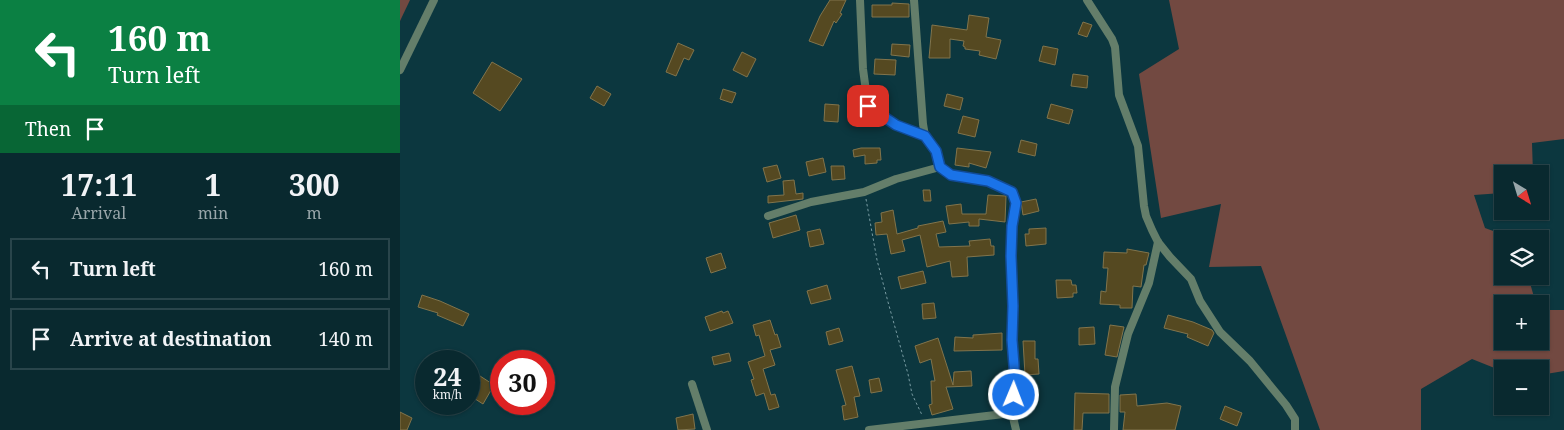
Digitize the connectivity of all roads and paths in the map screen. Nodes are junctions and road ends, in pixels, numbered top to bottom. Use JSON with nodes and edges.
{"nodes":[{"id":1,"x":434,"y":0,"type":"edge"},
{"id":2,"x":860,"y":0,"type":"edge"},
{"id":3,"x":914,"y":0,"type":"edge"},
{"id":4,"x":1087,"y":0,"type":"edge"},
{"id":5,"x":400,"y":70,"type":"edge"},
{"id":6,"x":925,"y":136,"type":"junction"},
{"id":7,"x":940,"y":167,"type":"junction"},
{"id":8,"x":864,"y":192,"type":"junction"},
{"id":9,"x":768,"y":216,"type":"dead end"},
{"id":10,"x":1158,"y":242,"type":"junction"},
{"id":11,"x":692,"y":384,"type":"dead end"},
{"id":12,"x":1012,"y":413,"type":"junction"},
{"id":13,"x":925,"y":422,"type":"junction"},
{"id":14,"x":707,"y":430,"type":"edge"},
{"id":15,"x":869,"y":430,"type":"edge"},
{"id":16,"x":1016,"y":430,"type":"edge"},
{"id":17,"x":1114,"y":430,"type":"edge"},
{"id":18,"x":1295,"y":430,"type":"edge"}],
"edges":[{"from":1,"to":5,"type":"street"},
{"from":2,"to":6,"type":"street"},
{"from":3,"to":6,"type":"street"},
{"from":4,"to":10,"type":"street"},
{"from":6,"to":7,"type":"street"},
{"from":7,"to":8,"type":"street"},
{"from":7,"to":12,"type":"street"},
{"from":8,"to":9,"type":"street"},
{"from":8,"to":13,"type":"path"},
{"from":10,"to":17,"type":"street"},
{"from":10,"to":18,"type":"street"},
{"from":11,"to":14,"type":"street"},
{"from":12,"to":13,"type":"street"},
{"from":12,"to":16,"type":"street"},
{"from":13,"to":15,"type":"street"}]}
